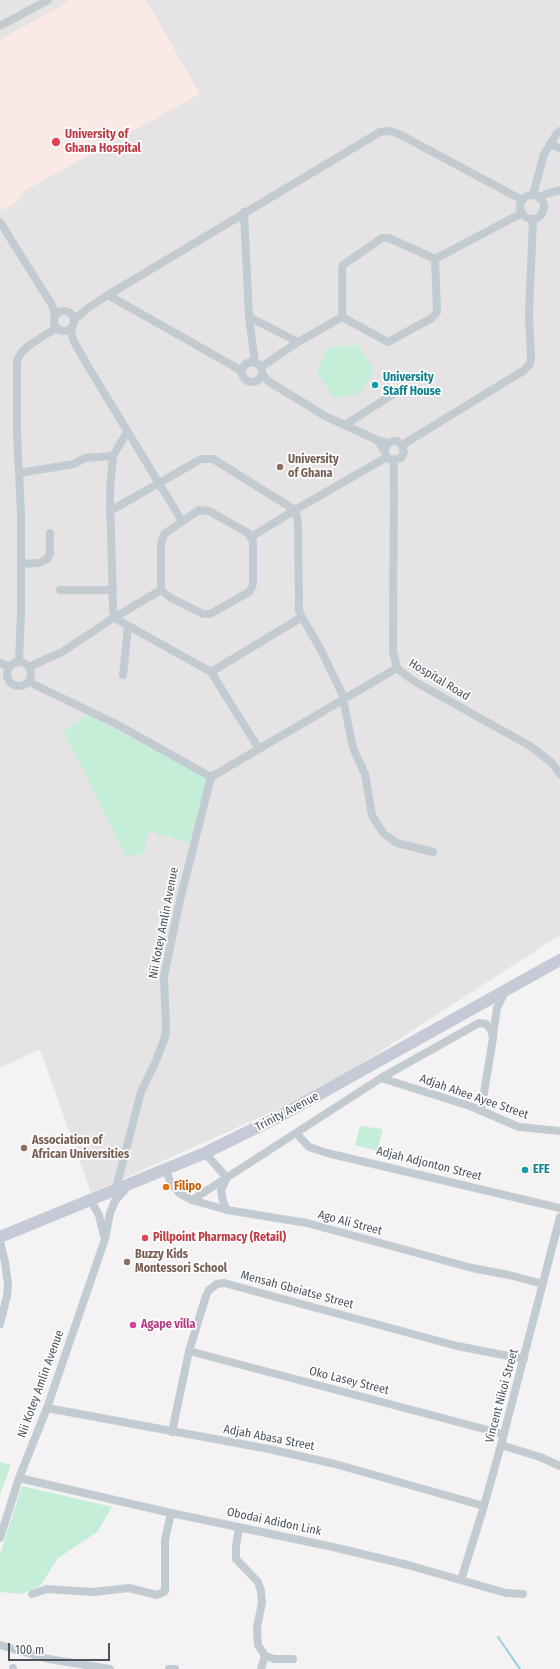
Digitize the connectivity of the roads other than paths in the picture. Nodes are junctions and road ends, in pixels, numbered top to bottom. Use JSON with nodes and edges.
{"nodes":[{"id":1,"x":48,"y":0,"type":"edge"},
{"id":2,"x":0,"y":26,"type":"edge"},
{"id":3,"x":560,"y":131,"type":"edge"},
{"id":4,"x":550,"y":144,"type":"junction"},
{"id":5,"x":560,"y":148,"type":"edge"},
{"id":6,"x":560,"y":190,"type":"edge"},
{"id":7,"x":536,"y":197,"type":"junction"},
{"id":8,"x":522,"y":200,"type":"junction"},
{"id":9,"x":244,"y":212,"type":"junction"},
{"id":10,"x":522,"y":213,"type":"junction"},
{"id":11,"x":533,"y":218,"type":"junction"},
{"id":12,"x":0,"y":222,"type":"edge"},
{"id":13,"x":436,"y":259,"type":"junction"},
{"id":14,"x":108,"y":295,"type":"junction"},
{"id":15,"x":58,"y":313,"type":"junction"},
{"id":16,"x":73,"y":317,"type":"junction"},
{"id":17,"x":250,"y":317,"type":"junction"},
{"id":18,"x":342,"y":317,"type":"junction"},
{"id":19,"x":56,"y":328,"type":"junction"},
{"id":20,"x":68,"y":330,"type":"junction"},
{"id":21,"x":298,"y":342,"type":"junction"},
{"id":22,"x":244,"y":368,"type":"junction"},
{"id":23,"x":259,"y":371,"type":"junction"},
{"id":24,"x":401,"y":389,"type":"dead end"},
{"id":25,"x":345,"y":425,"type":"junction"},
{"id":26,"x":127,"y":432,"type":"junction"},
{"id":27,"x":402,"y":445,"type":"junction"},
{"id":28,"x":390,"y":454,"type":"junction"},
{"id":29,"x":112,"y":456,"type":"junction"},
{"id":30,"x":19,"y":473,"type":"junction"},
{"id":31,"x":158,"y":483,"type":"junction"},
{"id":32,"x":295,"y":510,"type":"junction"},
{"id":33,"x":110,"y":511,"type":"junction"},
{"id":34,"x":182,"y":521,"type":"junction"},
{"id":35,"x":50,"y":533,"type":"dead end"},
{"id":36,"x":251,"y":537,"type":"junction"},
{"id":37,"x":21,"y":564,"type":"junction"},
{"id":38,"x":60,"y":590,"type":"dead end"},
{"id":39,"x":113,"y":590,"type":"junction"},
{"id":40,"x":161,"y":590,"type":"junction"},
{"id":41,"x":115,"y":617,"type":"junction"},
{"id":42,"x":302,"y":617,"type":"junction"},
{"id":43,"x":128,"y":627,"type":"junction"},
{"id":44,"x":19,"y":662,"type":"junction"},
{"id":45,"x":0,"y":663,"type":"edge"},
{"id":46,"x":9,"y":667,"type":"junction"},
{"id":47,"x":29,"y":667,"type":"junction"},
{"id":48,"x":397,"y":668,"type":"junction"},
{"id":49,"x":211,"y":672,"type":"junction"},
{"id":50,"x":123,"y":675,"type":"dead end"},
{"id":51,"x":29,"y":682,"type":"junction"},
{"id":52,"x":344,"y":698,"type":"junction"},
{"id":53,"x":259,"y":749,"type":"junction"},
{"id":54,"x":556,"y":764,"type":"edge"},
{"id":55,"x":560,"y":774,"type":"edge"},
{"id":56,"x":211,"y":777,"type":"junction"},
{"id":57,"x":433,"y":852,"type":"dead end"},
{"id":58,"x":560,"y":960,"type":"edge"},
{"id":59,"x":506,"y":990,"type":"junction"},
{"id":60,"x":497,"y":1008,"type":"junction"},
{"id":61,"x":482,"y":1024,"type":"junction"},
{"id":62,"x":493,"y":1038,"type":"junction"},
{"id":63,"x":381,"y":1078,"type":"junction"},
{"id":64,"x":481,"y":1111,"type":"junction"},
{"id":65,"x":560,"y":1131,"type":"edge"},
{"id":66,"x":297,"y":1134,"type":"junction"},
{"id":67,"x":205,"y":1153,"type":"junction"},
{"id":68,"x":165,"y":1169,"type":"junction"},
{"id":69,"x":227,"y":1178,"type":"junction"},
{"id":70,"x":131,"y":1182,"type":"junction"},
{"id":71,"x":116,"y":1188,"type":"junction"},
{"id":72,"x":90,"y":1199,"type":"junction"},
{"id":73,"x":192,"y":1200,"type":"junction"},
{"id":74,"x":560,"y":1208,"type":"edge"},
{"id":75,"x":227,"y":1210,"type":"junction"},
{"id":76,"x":560,"y":1217,"type":"edge"},
{"id":77,"x":0,"y":1237,"type":"edge"},
{"id":78,"x":105,"y":1239,"type":"junction"},
{"id":79,"x":0,"y":1242,"type":"edge"},
{"id":80,"x":543,"y":1284,"type":"junction"},
{"id":81,"x":0,"y":1324,"type":"edge"},
{"id":82,"x":189,"y":1351,"type":"junction"},
{"id":83,"x":524,"y":1360,"type":"junction"},
{"id":84,"x":47,"y":1408,"type":"junction"},
{"id":85,"x":172,"y":1432,"type":"junction"},
{"id":86,"x":504,"y":1434,"type":"junction"},
{"id":87,"x":501,"y":1445,"type":"junction"},
{"id":88,"x":560,"y":1466,"type":"edge"},
{"id":89,"x":20,"y":1478,"type":"junction"},
{"id":90,"x":484,"y":1506,"type":"junction"},
{"id":91,"x":171,"y":1513,"type":"junction"},
{"id":92,"x":239,"y":1528,"type":"junction"},
{"id":93,"x":0,"y":1538,"type":"edge"},
{"id":94,"x":461,"y":1580,"type":"junction"},
{"id":95,"x":32,"y":1594,"type":"dead end"},
{"id":96,"x":523,"y":1594,"type":"dead end"},
{"id":97,"x":0,"y":1645,"type":"edge"},
{"id":98,"x":265,"y":1656,"type":"junction"},
{"id":99,"x":293,"y":1659,"type":"dead end"},
{"id":100,"x":110,"y":1669,"type":"edge"},
{"id":101,"x":169,"y":1669,"type":"edge"},
{"id":102,"x":175,"y":1669,"type":"edge"},
{"id":103,"x":261,"y":1669,"type":"edge"}],
"edges":[{"from":1,"to":2,"type":"street"},
{"from":3,"to":4,"type":"street"},
{"from":4,"to":5,"type":"street"},
{"from":4,"to":7,"type":"street"},
{"from":6,"to":7,"type":"street"},
{"from":7,"to":8,"type":"street"},
{"from":7,"to":11,"type":"street"},
{"from":8,"to":9,"type":"street"},
{"from":8,"to":10,"type":"street"},
{"from":9,"to":14,"type":"street"},
{"from":9,"to":17,"type":"street"},
{"from":10,"to":11,"type":"street"},
{"from":10,"to":13,"type":"street"},
{"from":11,"to":27,"type":"street"},
{"from":12,"to":15,"type":"street"},
{"from":13,"to":18,"type":"street"},
{"from":13,"to":18,"type":"street"},
{"from":14,"to":16,"type":"street"},
{"from":14,"to":22,"type":"street"},
{"from":15,"to":16,"type":"street"},
{"from":15,"to":19,"type":"street"},
{"from":16,"to":20,"type":"street"},
{"from":17,"to":21,"type":"street"},
{"from":17,"to":23,"type":"street"},
{"from":18,"to":21,"type":"street"},
{"from":19,"to":20,"type":"street"},
{"from":19,"to":30,"type":"street"},
{"from":20,"to":26,"type":"street"},
{"from":21,"to":23,"type":"street"},
{"from":22,"to":23,"type":"street"},
{"from":22,"to":23,"type":"street"},
{"from":23,"to":25,"type":"street"},
{"from":24,"to":25,"type":"street"},
{"from":25,"to":28,"type":"street"},
{"from":26,"to":29,"type":"street"},
{"from":26,"to":31,"type":"street"},
{"from":27,"to":28,"type":"street"},
{"from":27,"to":28,"type":"street"},
{"from":28,"to":32,"type":"street"},
{"from":28,"to":48,"type":"street","name":"Hospital Road"},
{"from":29,"to":30,"type":"street"},
{"from":29,"to":33,"type":"street"},
{"from":30,"to":37,"type":"street"},
{"from":31,"to":32,"type":"street"},
{"from":31,"to":33,"type":"street"},
{"from":31,"to":34,"type":"street"},
{"from":32,"to":36,"type":"street"},
{"from":32,"to":42,"type":"street"},
{"from":33,"to":39,"type":"street"},
{"from":34,"to":36,"type":"street"},
{"from":34,"to":40,"type":"street"},
{"from":35,"to":37,"type":"street"},
{"from":36,"to":40,"type":"street"},
{"from":37,"to":44,"type":"street"},
{"from":38,"to":39,"type":"street"},
{"from":39,"to":41,"type":"street"},
{"from":40,"to":41,"type":"street"},
{"from":41,"to":43,"type":"street"},
{"from":41,"to":47,"type":"street"},
{"from":42,"to":49,"type":"street"},
{"from":42,"to":52,"type":"street"},
{"from":43,"to":49,"type":"street"},
{"from":43,"to":50,"type":"street"},
{"from":44,"to":46,"type":"street"},
{"from":44,"to":47,"type":"street"},
{"from":45,"to":46,"type":"street"},
{"from":46,"to":51,"type":"street"},
{"from":47,"to":51,"type":"street"},
{"from":48,"to":52,"type":"street"},
{"from":48,"to":54,"type":"street","name":"Hospital Road"},
{"from":49,"to":53,"type":"street"},
{"from":51,"to":56,"type":"street"},
{"from":52,"to":53,"type":"street"},
{"from":52,"to":57,"type":"street"},
{"from":53,"to":56,"type":"street"},
{"from":54,"to":55,"type":"street","name":"Hospital Road"},
{"from":56,"to":71,"type":"street","name":"Nii Kotey Amlin Avenue"},
{"from":58,"to":59,"type":"street","name":"Trinity Avenue"},
{"from":59,"to":60,"type":"street"},
{"from":59,"to":67,"type":"street","name":"Trinity Avenue"},
{"from":60,"to":61,"type":"street"},
{"from":60,"to":62,"type":"street"},
{"from":61,"to":62,"type":"street"},
{"from":61,"to":63,"type":"street"},
{"from":62,"to":64,"type":"street"},
{"from":63,"to":64,"type":"street","name":"Adjah Ahee Ayee Street"},
{"from":63,"to":66,"type":"street"},
{"from":64,"to":65,"type":"street","name":"Adjah Ahee Ayee Street"},
{"from":66,"to":69,"type":"street"},
{"from":66,"to":74,"type":"street","name":"Adjah Adjonton Street"},
{"from":67,"to":68,"type":"street","name":"Trinity Avenue"},
{"from":67,"to":69,"type":"street"},
{"from":68,"to":70,"type":"street","name":"Trinity Avenue"},
{"from":68,"to":73,"type":"street","name":"Ago Ali Street"},
{"from":69,"to":73,"type":"street"},
{"from":69,"to":75,"type":"street"},
{"from":70,"to":71,"type":"street","name":"Trinity Avenue"},
{"from":70,"to":78,"type":"street","name":"Nii Kotey Amlin Avenue"},
{"from":71,"to":72,"type":"street","name":"Trinity Avenue"},
{"from":72,"to":77,"type":"street","name":"Trinity Avenue"},
{"from":72,"to":78,"type":"street"},
{"from":73,"to":75,"type":"street","name":"Ago Ali Street"},
{"from":75,"to":80,"type":"street","name":"Ago Ali Street"},
{"from":76,"to":80,"type":"street","name":"Vincent Nikoi Street"},
{"from":78,"to":84,"type":"street","name":"Nii Kotey Amlin Avenue"},
{"from":79,"to":81,"type":"street"},
{"from":80,"to":83,"type":"street","name":"Vincent Nikoi Street"},
{"from":82,"to":83,"type":"street","name":"Mensah Gbeiatse Street"},
{"from":82,"to":85,"type":"street","name":"Mensah Gbeiatse Street"},
{"from":82,"to":86,"type":"street","name":"Oko Lasey Street"},
{"from":83,"to":86,"type":"street","name":"Vincent Nikoi Street"},
{"from":84,"to":85,"type":"street","name":"Adjah Abasa Street"},
{"from":84,"to":89,"type":"street","name":"Nii Kotey Amlin Avenue"},
{"from":85,"to":90,"type":"street","name":"Adjah Abasa Street"},
{"from":86,"to":87,"type":"street","name":"Vincent Nikoi Street"},
{"from":87,"to":88,"type":"street"},
{"from":87,"to":90,"type":"street","name":"Vincent Nikoi Street"},
{"from":89,"to":91,"type":"street","name":"Obodai Adidon Link"},
{"from":89,"to":93,"type":"street","name":"Nii Kotey Amlin Avenue"},
{"from":90,"to":94,"type":"street","name":"Vincent Nikoi Street"},
{"from":91,"to":92,"type":"street","name":"Obodai Adidon Link"},
{"from":91,"to":95,"type":"street"},
{"from":92,"to":94,"type":"street","name":"Obodai Adidon Link"},
{"from":92,"to":98,"type":"street"},
{"from":94,"to":96,"type":"street","name":"Obodai Adidon Link"},
{"from":97,"to":100,"type":"street"},
{"from":98,"to":99,"type":"street"},
{"from":98,"to":103,"type":"street"},
{"from":101,"to":102,"type":"street"}]}
